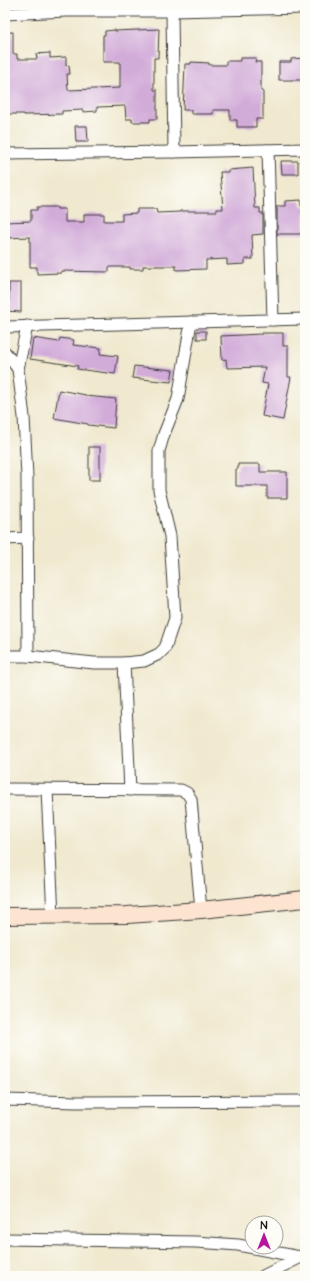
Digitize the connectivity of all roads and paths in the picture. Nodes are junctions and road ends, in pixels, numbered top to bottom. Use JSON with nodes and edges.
{"nodes":[{"id":1,"x":305,"y":8,"type":"edge"},
{"id":2,"x":172,"y":10,"type":"junction"},
{"id":3,"x":5,"y":14,"type":"edge"},
{"id":4,"x":305,"y":149,"type":"edge"},
{"id":5,"x":268,"y":150,"type":"junction"},
{"id":6,"x":174,"y":152,"type":"junction"},
{"id":7,"x":5,"y":154,"type":"edge"},
{"id":8,"x":305,"y":319,"type":"edge"},
{"id":9,"x":274,"y":320,"type":"junction"},
{"id":10,"x":191,"y":322,"type":"junction"},
{"id":11,"x":27,"y":326,"type":"junction"},
{"id":12,"x":5,"y":327,"type":"edge"},
{"id":13,"x":5,"y":352,"type":"edge"},
{"id":14,"x":18,"y":369,"type":"junction"},
{"id":15,"x":28,"y":538,"type":"junction"},
{"id":16,"x":5,"y":539,"type":"edge"},
{"id":17,"x":5,"y":656,"type":"edge"},
{"id":18,"x":28,"y":656,"type":"junction"},
{"id":19,"x":124,"y":663,"type":"junction"},
{"id":20,"x":5,"y":790,"type":"edge"},
{"id":21,"x":47,"y":790,"type":"junction"},
{"id":22,"x":130,"y":790,"type":"junction"},
{"id":23,"x":305,"y":899,"type":"edge"},
{"id":24,"x":201,"y":910,"type":"junction"},
{"id":25,"x":5,"y":916,"type":"edge"},
{"id":26,"x":53,"y":916,"type":"junction"},
{"id":27,"x":5,"y":1100,"type":"edge"},
{"id":28,"x":305,"y":1101,"type":"edge"},
{"id":29,"x":5,"y":1240,"type":"edge"},
{"id":30,"x":302,"y":1256,"type":"edge"},
{"id":31,"x":263,"y":1276,"type":"edge"}],
"edges":[{"from":1,"to":2,"type":"street"},
{"from":2,"to":3,"type":"street"},
{"from":2,"to":6,"type":"street"},
{"from":4,"to":5,"type":"street"},
{"from":5,"to":6,"type":"street"},
{"from":5,"to":9,"type":"street"},
{"from":6,"to":7,"type":"street"},
{"from":8,"to":9,"type":"street"},
{"from":9,"to":10,"type":"street"},
{"from":10,"to":11,"type":"street"},
{"from":10,"to":19,"type":"street"},
{"from":11,"to":12,"type":"street"},
{"from":11,"to":14,"type":"street"},
{"from":13,"to":14,"type":"street"},
{"from":14,"to":15,"type":"street"},
{"from":15,"to":16,"type":"street"},
{"from":15,"to":18,"type":"street"},
{"from":17,"to":18,"type":"street"},
{"from":18,"to":19,"type":"street"},
{"from":19,"to":22,"type":"street"},
{"from":20,"to":21,"type":"street"},
{"from":21,"to":22,"type":"street"},
{"from":21,"to":26,"type":"street"},
{"from":22,"to":24,"type":"street"},
{"from":23,"to":24,"type":"street"},
{"from":24,"to":26,"type":"street"},
{"from":25,"to":26,"type":"street"},
{"from":27,"to":28,"type":"street"},
{"from":29,"to":30,"type":"street"},
{"from":30,"to":31,"type":"street"}]}
